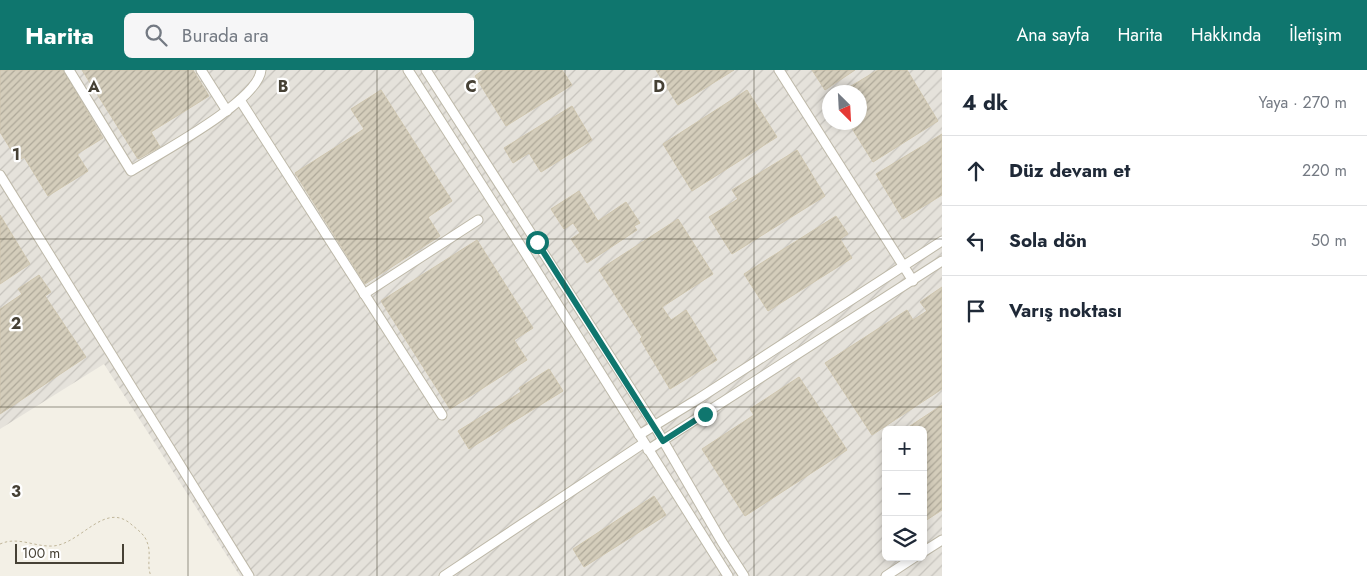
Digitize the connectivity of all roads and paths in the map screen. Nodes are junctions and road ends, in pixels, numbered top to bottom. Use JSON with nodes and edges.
{"nodes":[{"id":1,"x":69,"y":70,"type":"edge"},
{"id":2,"x":201,"y":70,"type":"edge"},
{"id":3,"x":261,"y":70,"type":"edge"},
{"id":4,"x":408,"y":70,"type":"edge"},
{"id":5,"x":426,"y":70,"type":"edge"},
{"id":6,"x":779,"y":70,"type":"edge"},
{"id":7,"x":240,"y":100,"type":"junction"},
{"id":8,"x":227,"y":111,"type":"junction"},
{"id":9,"x":0,"y":175,"type":"edge"},
{"id":10,"x":478,"y":220,"type":"dead end"},
{"id":11,"x":942,"y":241,"type":"edge"},
{"id":12,"x":537,"y":242,"type":"junction"},
{"id":13,"x":524,"y":251,"type":"junction"},
{"id":14,"x":942,"y":262,"type":"edge"},
{"id":15,"x":903,"y":266,"type":"junction"},
{"id":16,"x":913,"y":281,"type":"junction"},
{"id":17,"x":364,"y":294,"type":"junction"},
{"id":18,"x":442,"y":416,"type":"dead end"},
{"id":19,"x":654,"y":426,"type":"junction"},
{"id":20,"x":639,"y":435,"type":"junction"},
{"id":21,"x":663,"y":441,"type":"junction"},
{"id":22,"x":646,"y":447,"type":"junction"},
{"id":23,"x":942,"y":540,"type":"edge"},
{"id":24,"x":0,"y":544,"type":"edge"},
{"id":25,"x":927,"y":549,"type":"edge"},
{"id":26,"x":909,"y":561,"type":"edge"},
{"id":27,"x":151,"y":576,"type":"edge"},
{"id":28,"x":249,"y":576,"type":"edge"},
{"id":29,"x":444,"y":576,"type":"edge"},
{"id":30,"x":728,"y":576,"type":"edge"},
{"id":31,"x":744,"y":576,"type":"edge"},
{"id":32,"x":886,"y":576,"type":"edge"}],
"edges":[{"from":1,"to":8,"type":"street"},
{"from":2,"to":8,"type":"street"},
{"from":3,"to":7,"type":"street"},
{"from":4,"to":13,"type":"street"},
{"from":5,"to":12,"type":"street"},
{"from":6,"to":15,"type":"street"},
{"from":7,"to":8,"type":"street"},
{"from":7,"to":17,"type":"street"},
{"from":9,"to":28,"type":"street"},
{"from":10,"to":17,"type":"street"},
{"from":11,"to":15,"type":"street"},
{"from":12,"to":13,"type":"street"},
{"from":12,"to":19,"type":"street"},
{"from":13,"to":20,"type":"street"},
{"from":14,"to":16,"type":"street"},
{"from":15,"to":16,"type":"street"},
{"from":15,"to":19,"type":"street"},
{"from":16,"to":21,"type":"street"},
{"from":17,"to":18,"type":"street"},
{"from":19,"to":20,"type":"street"},
{"from":19,"to":21,"type":"street"},
{"from":20,"to":22,"type":"street"},
{"from":21,"to":22,"type":"street"},
{"from":21,"to":31,"type":"street"},
{"from":22,"to":29,"type":"street"},
{"from":22,"to":30,"type":"street"},
{"from":23,"to":25,"type":"street"},
{"from":24,"to":27,"type":"path"},
{"from":26,"to":32,"type":"street"}]}
